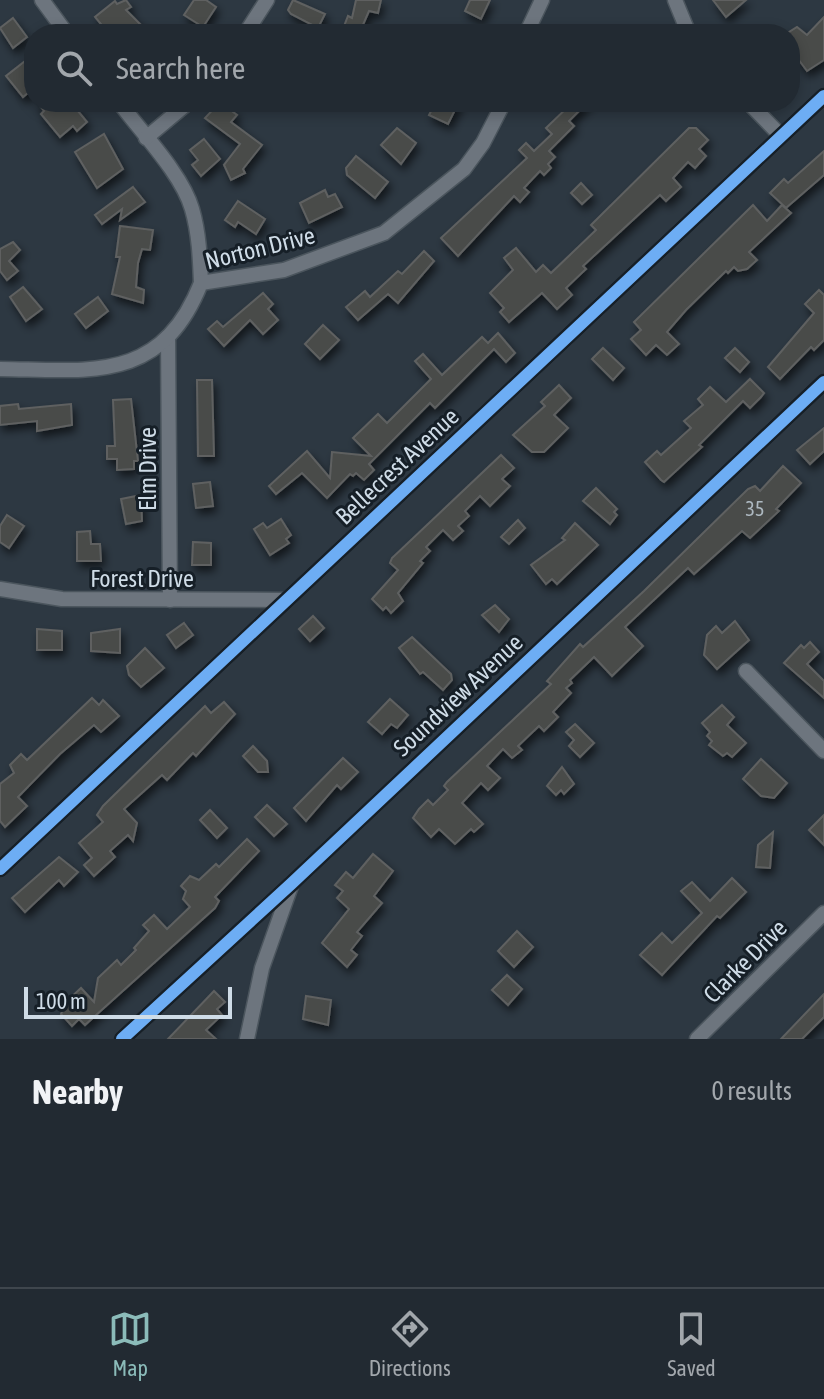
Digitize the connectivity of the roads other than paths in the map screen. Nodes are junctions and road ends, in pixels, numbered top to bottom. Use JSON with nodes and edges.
{"nodes":[{"id":1,"x":42,"y":0,"type":"edge"},
{"id":2,"x":267,"y":0,"type":"edge"},
{"id":3,"x":542,"y":0,"type":"edge"},
{"id":4,"x":675,"y":0,"type":"edge"},
{"id":5,"x":60,"y":24,"type":"edge"},
{"id":6,"x":251,"y":24,"type":"edge"},
{"id":7,"x":531,"y":24,"type":"edge"},
{"id":8,"x":685,"y":24,"type":"edge"},
{"id":9,"x":824,"y":96,"type":"edge"},
{"id":10,"x":126,"y":112,"type":"edge"},
{"id":11,"x":177,"y":112,"type":"edge"},
{"id":12,"x":499,"y":112,"type":"edge"},
{"id":13,"x":758,"y":112,"type":"edge"},
{"id":14,"x":781,"y":136,"type":"junction"},
{"id":15,"x":146,"y":138,"type":"junction"},
{"id":16,"x":201,"y":283,"type":"junction"},
{"id":17,"x":168,"y":337,"type":"junction"},
{"id":18,"x":0,"y":369,"type":"edge"},
{"id":19,"x":824,"y":382,"type":"edge"},
{"id":20,"x":0,"y":589,"type":"edge"},
{"id":21,"x":170,"y":600,"type":"junction"},
{"id":22,"x":285,"y":600,"type":"junction"},
{"id":23,"x":746,"y":671,"type":"dead end"},
{"id":24,"x":824,"y":751,"type":"edge"},
{"id":25,"x":0,"y":869,"type":"edge"},
{"id":26,"x":291,"y":884,"type":"junction"},
{"id":27,"x":824,"y":913,"type":"edge"},
{"id":28,"x":122,"y":1039,"type":"edge"},
{"id":29,"x":247,"y":1039,"type":"edge"},
{"id":30,"x":697,"y":1039,"type":"edge"}],
"edges":[{"from":1,"to":5,"type":"street"},
{"from":2,"to":6,"type":"street"},
{"from":3,"to":7,"type":"street"},
{"from":4,"to":8,"type":"street"},
{"from":9,"to":14,"type":"street","name":"Bellecrest Avenue"},
{"from":10,"to":15,"type":"street"},
{"from":11,"to":15,"type":"street"},
{"from":12,"to":16,"type":"street","name":"Norton Drive"},
{"from":13,"to":14,"type":"street"},
{"from":14,"to":22,"type":"street","name":"Bellecrest Avenue"},
{"from":15,"to":16,"type":"street"},
{"from":16,"to":17,"type":"street","name":"Norton Drive"},
{"from":17,"to":18,"type":"street","name":"Norton Drive"},
{"from":17,"to":21,"type":"street","name":"Elm Drive"},
{"from":19,"to":26,"type":"street","name":"Soundview Avenue"},
{"from":20,"to":21,"type":"street","name":"Forest Drive"},
{"from":21,"to":22,"type":"street","name":"Forest Drive"},
{"from":22,"to":25,"type":"street","name":"Bellecrest Avenue"},
{"from":23,"to":24,"type":"street"},
{"from":26,"to":28,"type":"street","name":"Soundview Avenue"},
{"from":26,"to":29,"type":"street"},
{"from":27,"to":30,"type":"street","name":"Clarke Drive"}]}
